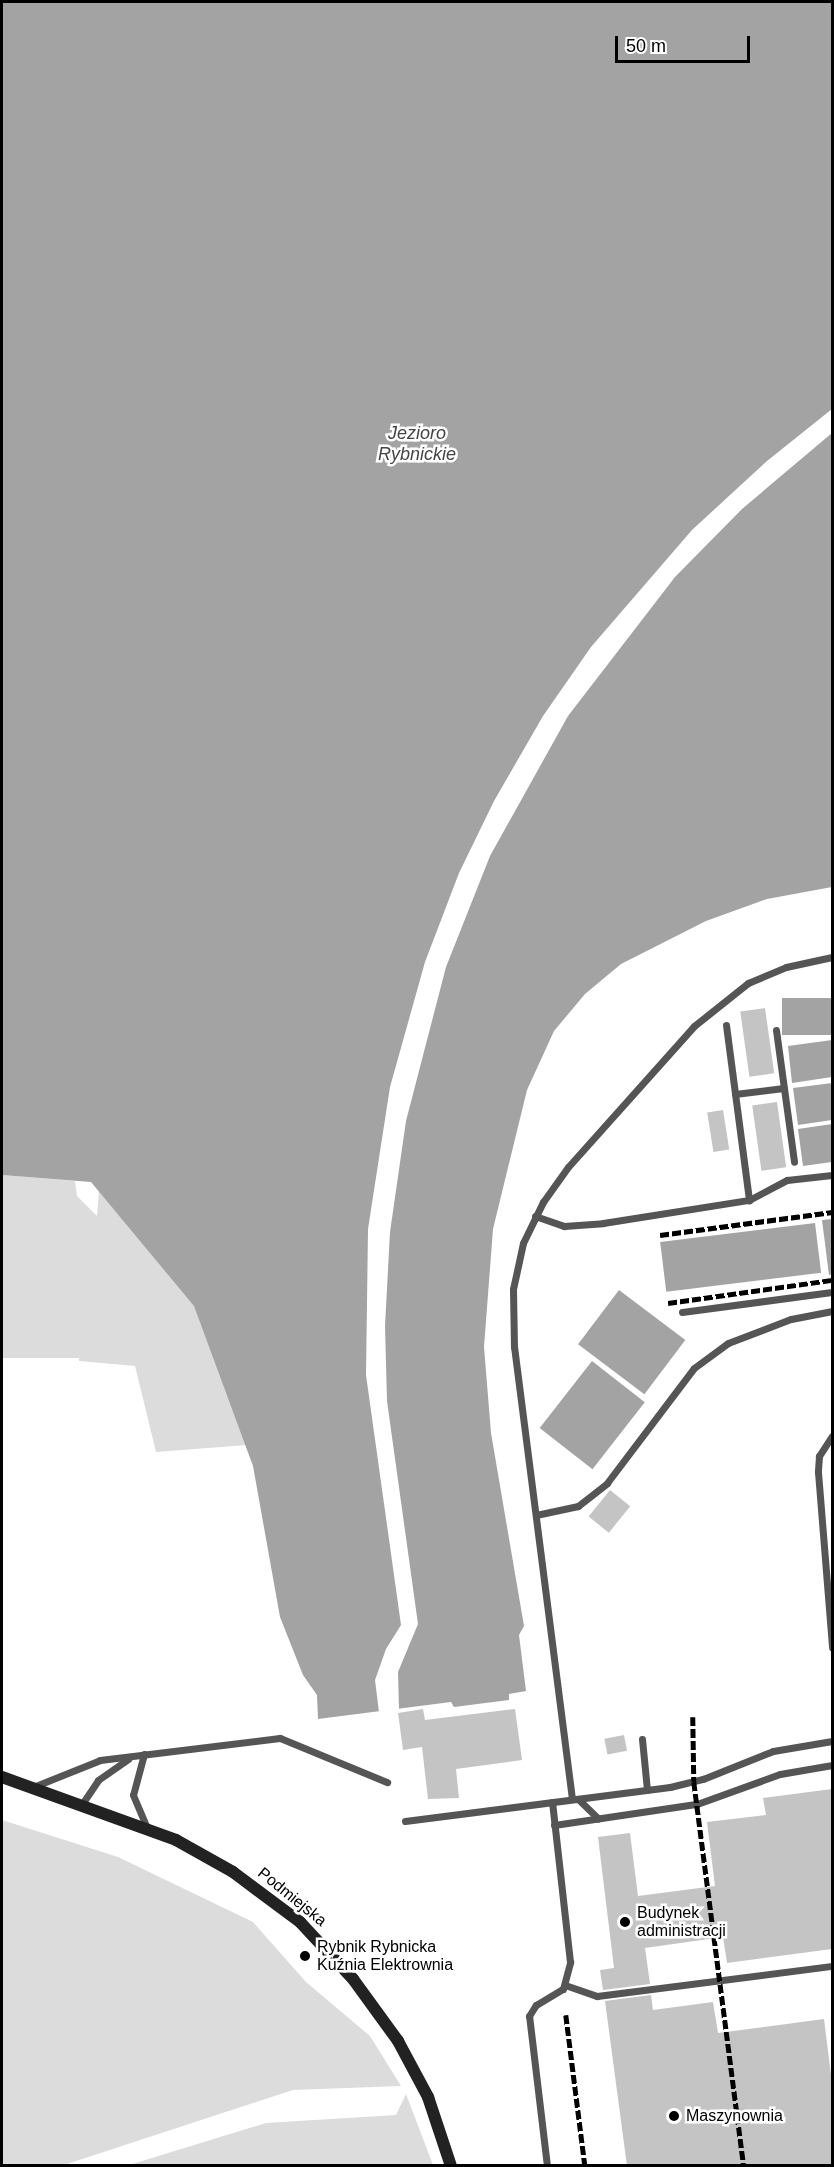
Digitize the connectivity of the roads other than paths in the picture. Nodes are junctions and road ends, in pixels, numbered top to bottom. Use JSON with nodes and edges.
{"nodes":[{"id":1,"x":832,"y":957,"type":"edge"},
{"id":2,"x":726,"y":1025,"type":"dead end"},
{"id":3,"x":776,"y":1030,"type":"dead end"},
{"id":4,"x":783,"y":1088,"type":"junction"},
{"id":5,"x":735,"y":1094,"type":"junction"},
{"id":6,"x":794,"y":1162,"type":"dead end"},
{"id":7,"x":832,"y":1174,"type":"edge"},
{"id":8,"x":748,"y":1200,"type":"junction"},
{"id":9,"x":535,"y":1216,"type":"junction"},
{"id":10,"x":832,"y":1292,"type":"edge"},
{"id":11,"x":832,"y":1311,"type":"edge"},
{"id":12,"x":682,"y":1312,"type":"dead end"},
{"id":13,"x":832,"y":1436,"type":"edge"},
{"id":14,"x":536,"y":1515,"type":"junction"},
{"id":15,"x":832,"y":1647,"type":"edge"},
{"id":16,"x":642,"y":1739,"type":"dead end"},
{"id":17,"x":832,"y":1742,"type":"edge"},
{"id":18,"x":144,"y":1754,"type":"junction"},
{"id":19,"x":135,"y":1756,"type":"junction"},
{"id":20,"x":832,"y":1765,"type":"edge"},
{"id":21,"x":2,"y":1777,"type":"edge"},
{"id":22,"x":387,"y":1782,"type":"dead end"},
{"id":23,"x":33,"y":1788,"type":"junction"},
{"id":24,"x":647,"y":1790,"type":"junction"},
{"id":25,"x":575,"y":1799,"type":"junction"},
{"id":26,"x":552,"y":1802,"type":"junction"},
{"id":27,"x":82,"y":1804,"type":"junction"},
{"id":28,"x":598,"y":1818,"type":"junction"},
{"id":29,"x":405,"y":1821,"type":"dead end"},
{"id":30,"x":554,"y":1825,"type":"junction"},
{"id":31,"x":147,"y":1828,"type":"junction"},
{"id":32,"x":832,"y":1966,"type":"edge"},
{"id":33,"x":565,"y":1985,"type":"junction"},
{"id":34,"x":451,"y":2166,"type":"edge"},
{"id":35,"x":548,"y":2166,"type":"edge"}],
"edges":[{"from":1,"to":9,"type":"lane"},
{"from":2,"to":5,"type":"lane"},
{"from":3,"to":4,"type":"lane"},
{"from":4,"to":5,"type":"lane"},
{"from":4,"to":6,"type":"lane"},
{"from":5,"to":8,"type":"lane"},
{"from":7,"to":8,"type":"lane"},
{"from":8,"to":9,"type":"lane"},
{"from":9,"to":14,"type":"lane"},
{"from":10,"to":12,"type":"lane"},
{"from":11,"to":14,"type":"lane"},
{"from":13,"to":15,"type":"lane"},
{"from":14,"to":25,"type":"lane"},
{"from":16,"to":24,"type":"lane"},
{"from":17,"to":24,"type":"lane"},
{"from":18,"to":19,"type":"lane"},
{"from":18,"to":22,"type":"lane"},
{"from":18,"to":31,"type":"lane"},
{"from":19,"to":23,"type":"lane"},
{"from":19,"to":27,"type":"lane"},
{"from":20,"to":28,"type":"lane"},
{"from":21,"to":23,"type":"street","name":"Podmiejska"},
{"from":23,"to":27,"type":"street","name":"Podmiejska"},
{"from":24,"to":25,"type":"lane"},
{"from":25,"to":26,"type":"lane"},
{"from":25,"to":28,"type":"lane"},
{"from":26,"to":29,"type":"lane"},
{"from":26,"to":30,"type":"lane"},
{"from":27,"to":31,"type":"street","name":"Podmiejska"},
{"from":28,"to":30,"type":"lane"},
{"from":30,"to":33,"type":"lane"},
{"from":31,"to":34,"type":"street","name":"Podmiejska"},
{"from":32,"to":33,"type":"lane"},
{"from":33,"to":35,"type":"lane"}]}
